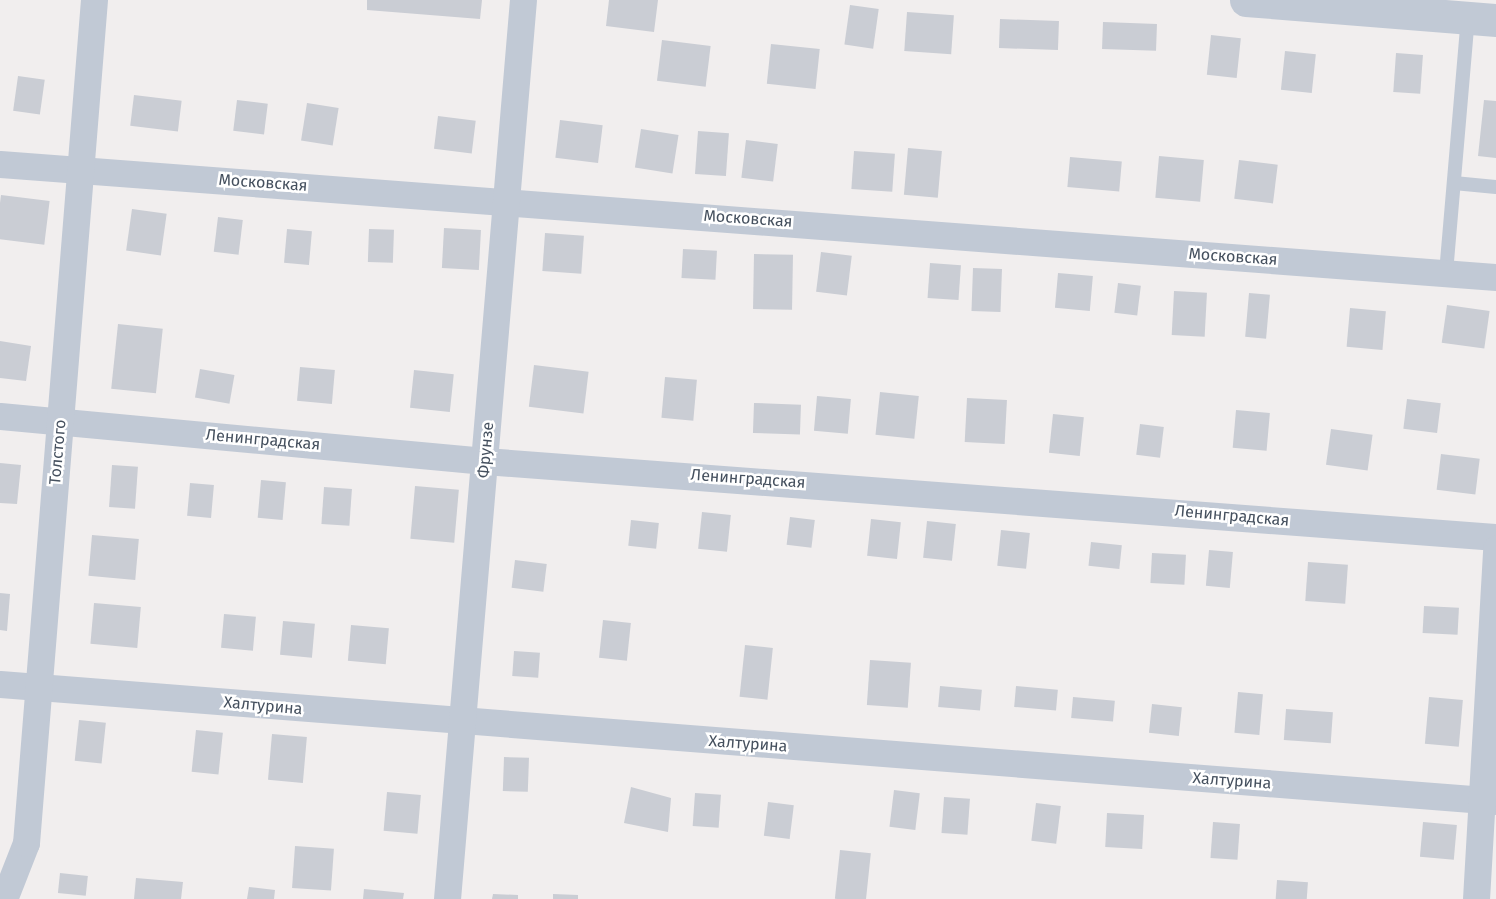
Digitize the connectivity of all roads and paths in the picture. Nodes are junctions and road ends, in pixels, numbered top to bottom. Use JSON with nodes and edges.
{"nodes":[{"id":1,"x":94,"y":0,"type":"edge"},
{"id":2,"x":523,"y":0,"type":"edge"},
{"id":3,"x":1246,"y":0,"type":"edge"},
{"id":4,"x":1482,"y":18,"type":"edge"},
{"id":5,"x":0,"y":165,"type":"edge"},
{"id":6,"x":80,"y":170,"type":"junction"},
{"id":7,"x":1454,"y":183,"type":"junction"},
{"id":8,"x":1496,"y":187,"type":"edge"},
{"id":9,"x":508,"y":200,"type":"junction"},
{"id":10,"x":1446,"y":273,"type":"junction"},
{"id":11,"x":1496,"y":277,"type":"edge"},
{"id":12,"x":0,"y":416,"type":"edge"},
{"id":13,"x":60,"y":421,"type":"junction"},
{"id":14,"x":485,"y":461,"type":"junction"},
{"id":15,"x":1496,"y":537,"type":"edge"},
{"id":16,"x":1496,"y":549,"type":"edge"},
{"id":17,"x":0,"y":684,"type":"edge"},
{"id":18,"x":39,"y":687,"type":"junction"},
{"id":19,"x":462,"y":722,"type":"junction"},
{"id":20,"x":1489,"y":800,"type":"edge"},
{"id":21,"x":3,"y":899,"type":"edge"},
{"id":22,"x":447,"y":899,"type":"edge"},
{"id":23,"x":1476,"y":899,"type":"edge"}],
"edges":[{"from":1,"to":6,"type":"street","name":"Толстого"},
{"from":2,"to":9,"type":"street","name":"Фрунзе"},
{"from":3,"to":4,"type":"street"},
{"from":4,"to":7,"type":"lane"},
{"from":5,"to":6,"type":"street","name":"Московская"},
{"from":6,"to":9,"type":"street","name":"Московская"},
{"from":6,"to":13,"type":"street","name":"Толстого"},
{"from":7,"to":8,"type":"lane"},
{"from":7,"to":10,"type":"lane"},
{"from":9,"to":10,"type":"street","name":"Московская"},
{"from":9,"to":14,"type":"street","name":"Фрунзе"},
{"from":10,"to":11,"type":"street","name":"Московская"},
{"from":12,"to":13,"type":"street","name":"Ленинградская"},
{"from":13,"to":14,"type":"street","name":"Ленинградская"},
{"from":13,"to":18,"type":"street","name":"Толстого"},
{"from":14,"to":15,"type":"street","name":"Ленинградская"},
{"from":14,"to":19,"type":"street","name":"Фрунзе"},
{"from":16,"to":20,"type":"street"},
{"from":17,"to":18,"type":"street","name":"Халтурина"},
{"from":18,"to":19,"type":"street","name":"Халтурина"},
{"from":18,"to":21,"type":"street","name":"Толстого"},
{"from":19,"to":20,"type":"street","name":"Халтурина"},
{"from":19,"to":22,"type":"street","name":"Фрунзе"},
{"from":20,"to":23,"type":"street"}]}
